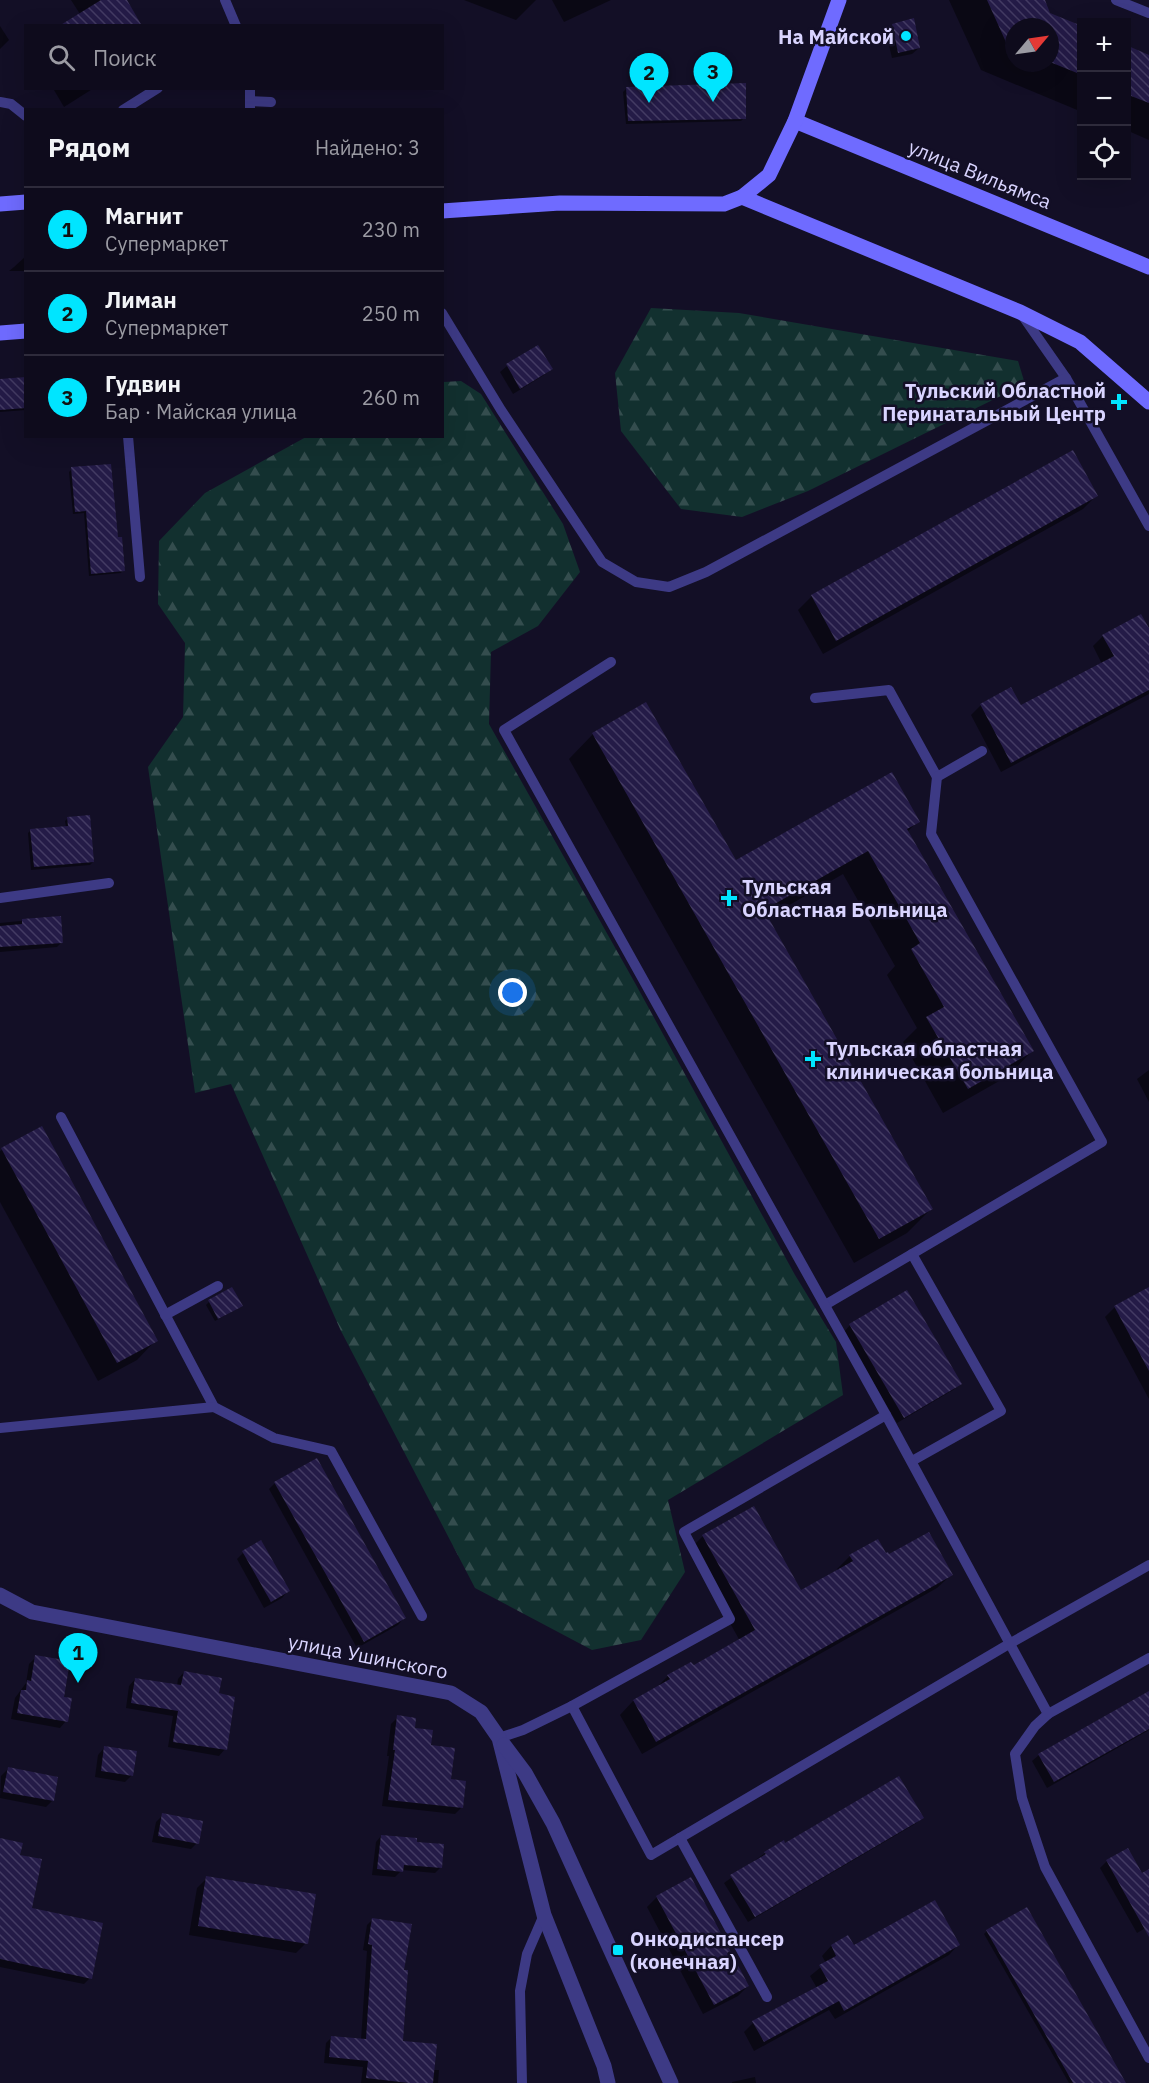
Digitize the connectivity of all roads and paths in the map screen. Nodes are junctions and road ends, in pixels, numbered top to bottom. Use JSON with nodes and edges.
{"nodes":[{"id":1,"x":225,"y":0,"type":"edge"},
{"id":2,"x":839,"y":0,"type":"edge"},
{"id":3,"x":1116,"y":0,"type":"edge"},
{"id":4,"x":1149,"y":13,"type":"edge"},
{"id":5,"x":235,"y":24,"type":"edge"},
{"id":6,"x":155,"y":90,"type":"edge"},
{"id":7,"x":0,"y":102,"type":"edge"},
{"id":8,"x":271,"y":102,"type":"dead end"},
{"id":9,"x":250,"y":105,"type":"edge"},
{"id":10,"x":126,"y":108,"type":"edge"},
{"id":11,"x":24,"y":114,"type":"edge"},
{"id":12,"x":795,"y":122,"type":"junction"},
{"id":13,"x":742,"y":197,"type":"junction"},
{"id":14,"x":24,"y":202,"type":"edge"},
{"id":15,"x":0,"y":204,"type":"edge"},
{"id":16,"x":444,"y":211,"type":"edge"},
{"id":17,"x":1149,"y":267,"type":"edge"},
{"id":18,"x":1020,"y":312,"type":"junction"},
{"id":19,"x":444,"y":316,"type":"edge"},
{"id":20,"x":24,"y":331,"type":"edge"},
{"id":21,"x":0,"y":333,"type":"edge"},
{"id":22,"x":1066,"y":378,"type":"junction"},
{"id":23,"x":1149,"y":402,"type":"edge"},
{"id":24,"x":128,"y":438,"type":"edge"},
{"id":25,"x":1149,"y":526,"type":"edge"},
{"id":26,"x":140,"y":577,"type":"dead end"},
{"id":27,"x":611,"y":662,"type":"dead end"},
{"id":28,"x":815,"y":698,"type":"dead end"},
{"id":29,"x":982,"y":751,"type":"dead end"},
{"id":30,"x":937,"y":777,"type":"junction"},
{"id":31,"x":109,"y":883,"type":"dead end"},
{"id":32,"x":0,"y":898,"type":"edge"},
{"id":33,"x":61,"y":1118,"type":"dead end"},
{"id":34,"x":912,"y":1254,"type":"junction"},
{"id":35,"x":218,"y":1286,"type":"dead end"},
{"id":36,"x":825,"y":1305,"type":"junction"},
{"id":37,"x":165,"y":1315,"type":"junction"},
{"id":38,"x":214,"y":1407,"type":"junction"},
{"id":39,"x":886,"y":1415,"type":"junction"},
{"id":40,"x":0,"y":1428,"type":"edge"},
{"id":41,"x":912,"y":1461,"type":"junction"},
{"id":42,"x":1149,"y":1565,"type":"edge"},
{"id":43,"x":0,"y":1595,"type":"edge"},
{"id":44,"x":422,"y":1616,"type":"dead end"},
{"id":45,"x":1009,"y":1644,"type":"junction"},
{"id":46,"x":1149,"y":1658,"type":"edge"},
{"id":47,"x":572,"y":1706,"type":"junction"},
{"id":48,"x":1048,"y":1714,"type":"junction"},
{"id":49,"x":499,"y":1738,"type":"junction"},
{"id":50,"x":680,"y":1838,"type":"junction"},
{"id":51,"x":544,"y":1915,"type":"junction"},
{"id":52,"x":767,"y":1997,"type":"dead end"},
{"id":53,"x":1149,"y":2058,"type":"edge"},
{"id":54,"x":522,"y":2083,"type":"edge"},
{"id":55,"x":608,"y":2083,"type":"edge"},
{"id":56,"x":671,"y":2083,"type":"edge"}],
"edges":[{"from":1,"to":5,"type":"lane"},
{"from":2,"to":12,"type":"street"},
{"from":3,"to":4,"type":"lane"},
{"from":6,"to":10,"type":"lane"},
{"from":7,"to":11,"type":"lane"},
{"from":8,"to":9,"type":"lane"},
{"from":12,"to":13,"type":"street"},
{"from":12,"to":17,"type":"street","name":"улица Вильямса"},
{"from":13,"to":16,"type":"street"},
{"from":13,"to":18,"type":"street"},
{"from":14,"to":15,"type":"street"},
{"from":18,"to":22,"type":"lane"},
{"from":18,"to":23,"type":"street"},
{"from":19,"to":22,"type":"lane"},
{"from":20,"to":21,"type":"street"},
{"from":22,"to":25,"type":"lane"},
{"from":24,"to":26,"type":"lane"},
{"from":27,"to":36,"type":"lane"},
{"from":28,"to":30,"type":"lane"},
{"from":29,"to":30,"type":"lane"},
{"from":30,"to":34,"type":"lane"},
{"from":31,"to":32,"type":"lane"},
{"from":33,"to":37,"type":"lane"},
{"from":34,"to":36,"type":"lane"},
{"from":34,"to":41,"type":"lane"},
{"from":35,"to":37,"type":"lane"},
{"from":36,"to":39,"type":"lane"},
{"from":37,"to":38,"type":"lane"},
{"from":38,"to":40,"type":"lane"},
{"from":38,"to":44,"type":"lane"},
{"from":39,"to":41,"type":"lane"},
{"from":39,"to":47,"type":"lane"},
{"from":41,"to":45,"type":"lane"},
{"from":42,"to":45,"type":"lane"},
{"from":43,"to":49,"type":"street","name":"улица Ушинского"},
{"from":45,"to":48,"type":"lane"},
{"from":45,"to":50,"type":"lane"},
{"from":46,"to":48,"type":"lane"},
{"from":47,"to":49,"type":"lane"},
{"from":47,"to":50,"type":"lane"},
{"from":48,"to":53,"type":"lane"},
{"from":49,"to":51,"type":"street","name":"улица Ушинского"},
{"from":49,"to":56,"type":"street"},
{"from":50,"to":52,"type":"lane"},
{"from":51,"to":54,"type":"lane"},
{"from":51,"to":55,"type":"street","name":"улица Ушинского"}]}
